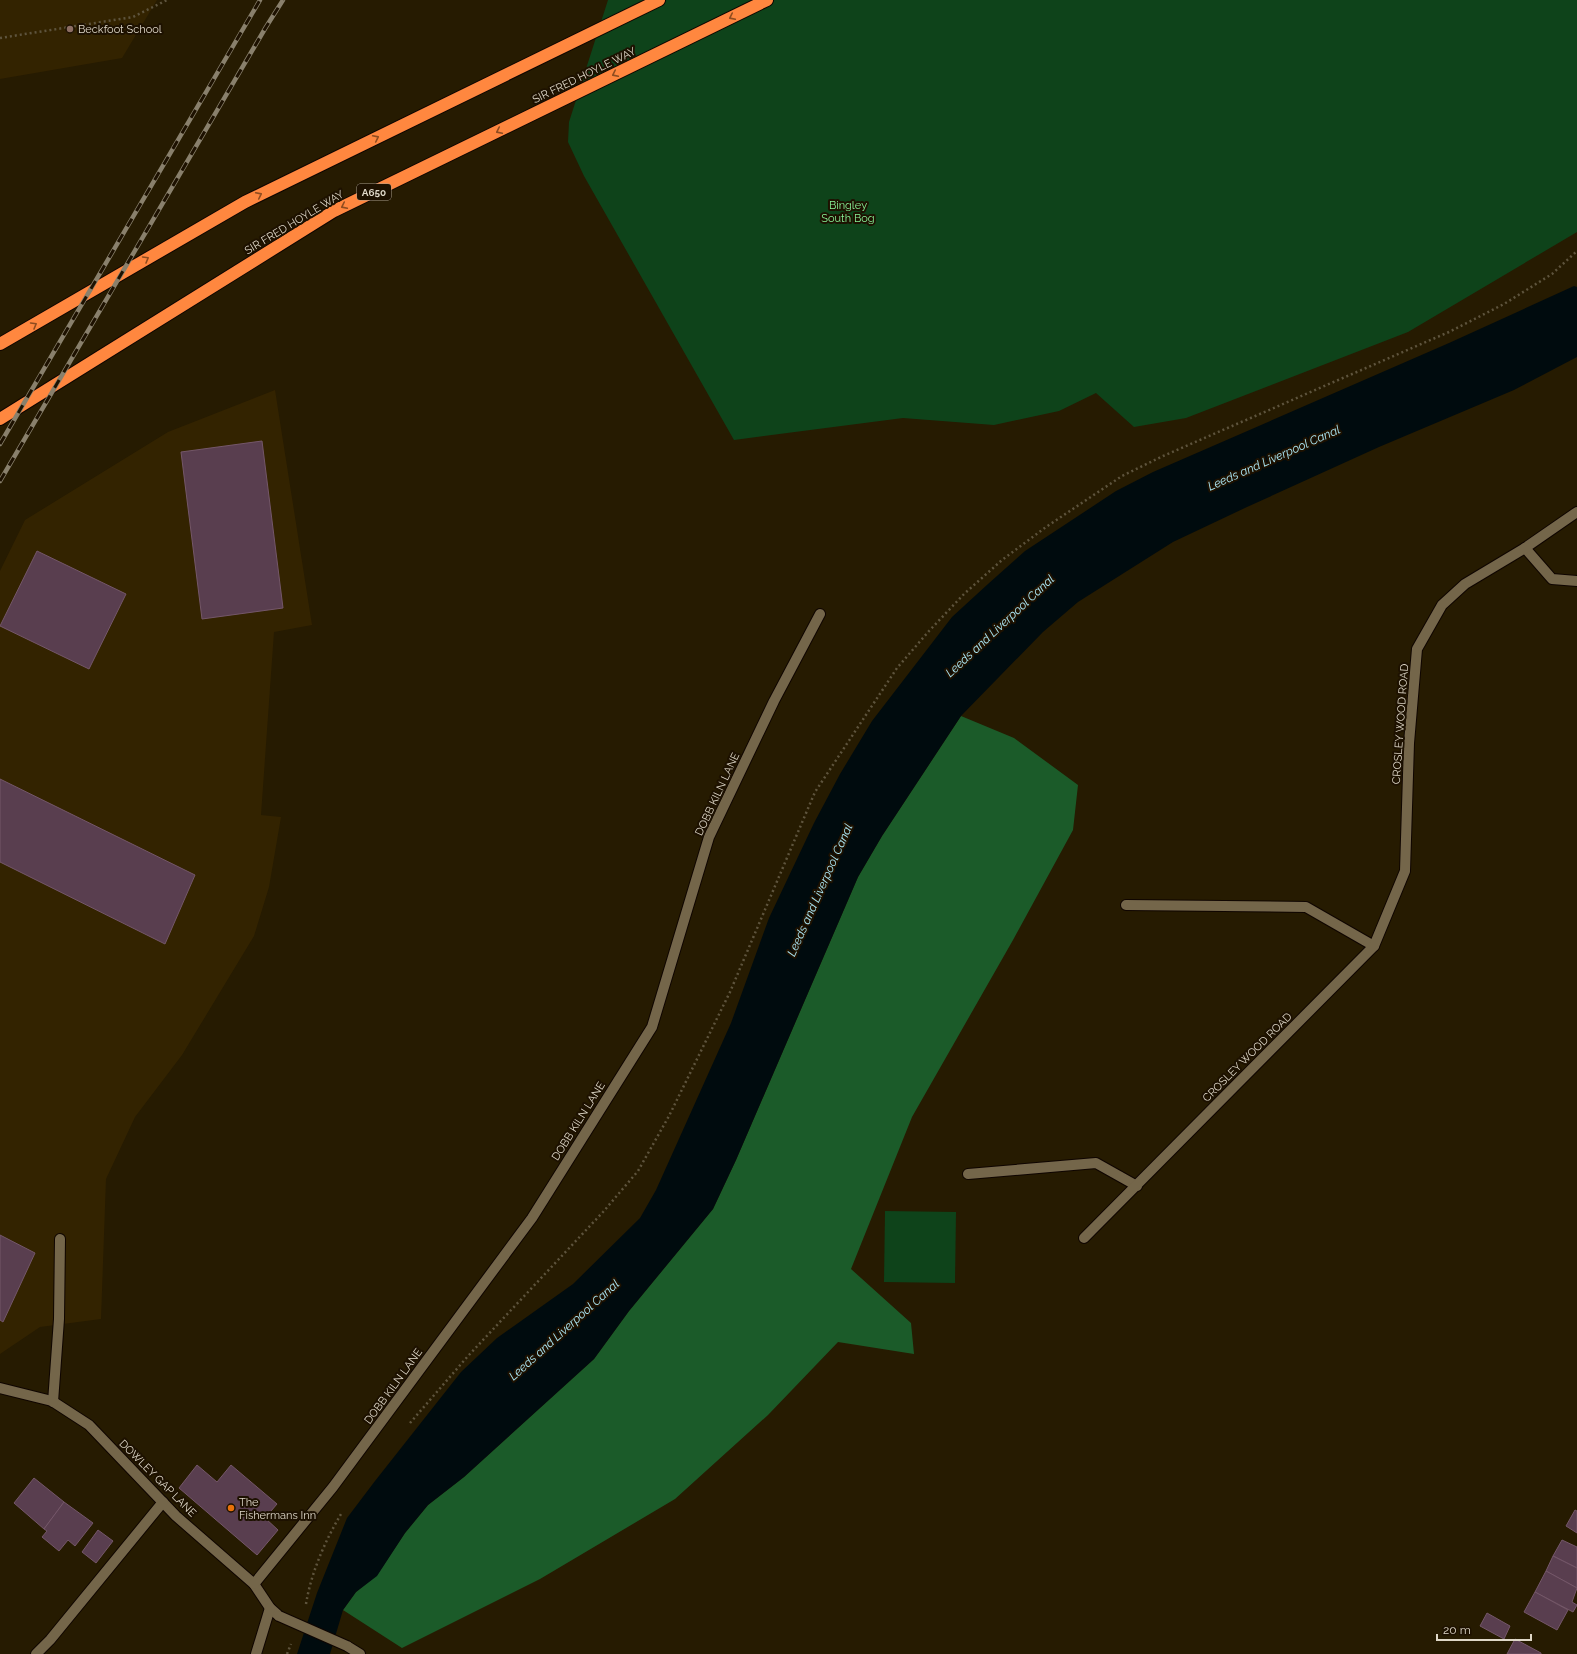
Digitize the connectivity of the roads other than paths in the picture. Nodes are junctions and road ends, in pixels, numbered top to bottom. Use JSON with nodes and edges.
{"nodes":[{"id":1,"x":659,"y":0,"type":"edge"},
{"id":2,"x":767,"y":0,"type":"edge"},
{"id":3,"x":0,"y":344,"type":"edge"},
{"id":4,"x":0,"y":419,"type":"edge"},
{"id":5,"x":1577,"y":512,"type":"edge"},
{"id":6,"x":1525,"y":548,"type":"junction"},
{"id":7,"x":1577,"y":581,"type":"edge"},
{"id":8,"x":820,"y":614,"type":"dead end"},
{"id":9,"x":1126,"y":905,"type":"dead end"},
{"id":10,"x":1374,"y":946,"type":"junction"},
{"id":11,"x":968,"y":1174,"type":"dead end"},
{"id":12,"x":1137,"y":1186,"type":"junction"},
{"id":13,"x":1084,"y":1238,"type":"dead end"},
{"id":14,"x":60,"y":1239,"type":"dead end"},
{"id":15,"x":0,"y":1388,"type":"edge"},
{"id":16,"x":53,"y":1402,"type":"junction"},
{"id":17,"x":163,"y":1502,"type":"junction"},
{"id":18,"x":254,"y":1584,"type":"junction"},
{"id":19,"x":270,"y":1608,"type":"junction"},
{"id":20,"x":36,"y":1654,"type":"edge"},
{"id":21,"x":256,"y":1654,"type":"edge"},
{"id":22,"x":360,"y":1654,"type":"edge"}],
"edges":[{"from":3,"to":1,"type":"highway","one_way":true},
{"from":2,"to":4,"type":"highway","name":"SIR FRED HOYLE WAY","number":"A650","one_way":true},
{"from":5,"to":6,"type":"street","name":"CROSLEY WOOD ROAD"},
{"from":6,"to":7,"type":"street"},
{"from":6,"to":10,"type":"street","name":"CROSLEY WOOD ROAD"},
{"from":8,"to":18,"type":"street","name":"DOBB KILN LANE"},
{"from":9,"to":10,"type":"street"},
{"from":10,"to":12,"type":"street","name":"CROSLEY WOOD ROAD"},
{"from":11,"to":12,"type":"street"},
{"from":12,"to":13,"type":"street","name":"CROSLEY WOOD ROAD"},
{"from":14,"to":16,"type":"street"},
{"from":15,"to":16,"type":"street","name":"DOWLEY GAP LANE"},
{"from":16,"to":17,"type":"street","name":"DOWLEY GAP LANE"},
{"from":17,"to":18,"type":"street","name":"DOWLEY GAP LANE"},
{"from":17,"to":20,"type":"street"},
{"from":18,"to":19,"type":"street","name":"DOWLEY GAP LANE"},
{"from":19,"to":21,"type":"street"},
{"from":19,"to":22,"type":"street","name":"DOWLEY GAP LANE","bridge":true}]}
